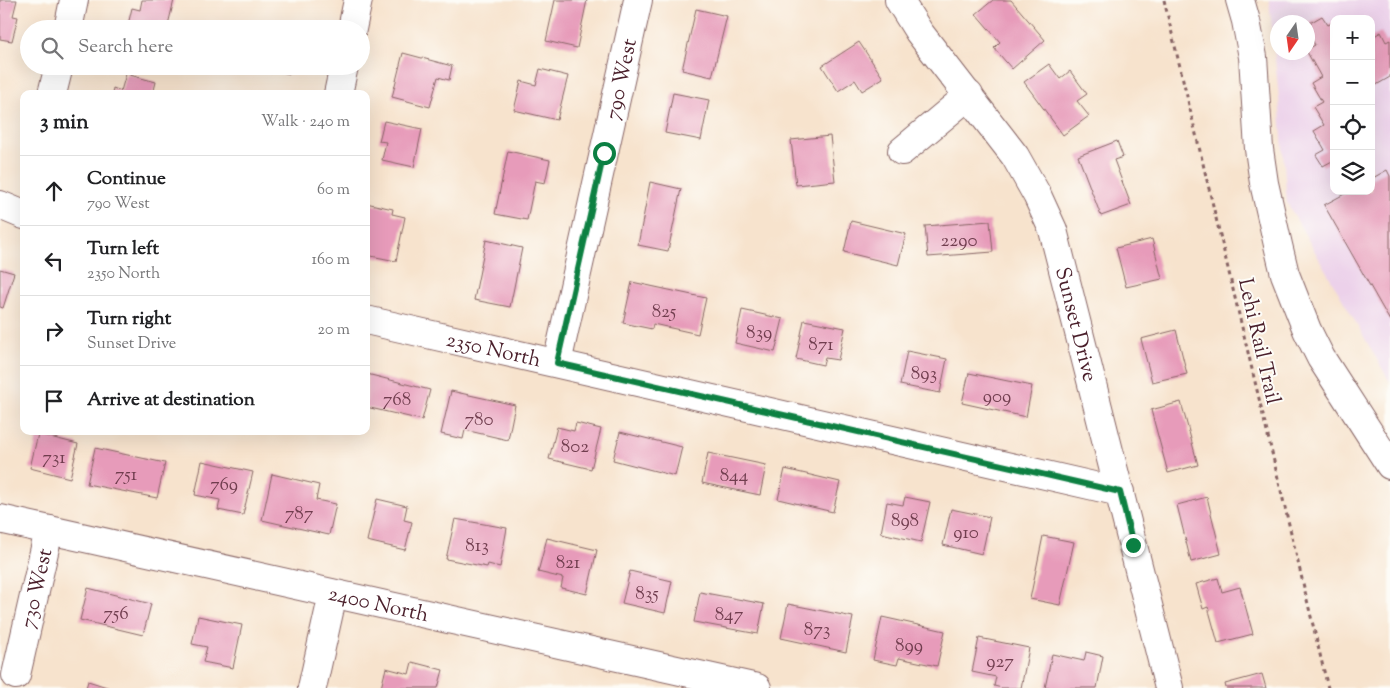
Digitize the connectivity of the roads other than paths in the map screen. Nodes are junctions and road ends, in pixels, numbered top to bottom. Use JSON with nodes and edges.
{"nodes":[{"id":1,"x":74,"y":0,"type":"edge"},
{"id":2,"x":358,"y":0,"type":"edge"},
{"id":3,"x":638,"y":0,"type":"edge"},
{"id":4,"x":899,"y":0,"type":"edge"},
{"id":5,"x":1240,"y":0,"type":"edge"},
{"id":6,"x":70,"y":20,"type":"edge"},
{"id":7,"x":354,"y":20,"type":"edge"},
{"id":8,"x":57,"y":75,"type":"edge"},
{"id":9,"x":342,"y":75,"type":"edge"},
{"id":10,"x":53,"y":90,"type":"edge"},
{"id":11,"x":339,"y":90,"type":"edge"},
{"id":12,"x":969,"y":95,"type":"junction"},
{"id":13,"x":902,"y":151,"type":"dead end"},
{"id":14,"x":0,"y":206,"type":"edge"},
{"id":15,"x":20,"y":214,"type":"edge"},
{"id":16,"x":370,"y":321,"type":"edge"},
{"id":17,"x":557,"y":363,"type":"junction"},
{"id":18,"x":1390,"y":465,"type":"edge"},
{"id":19,"x":1120,"y":492,"type":"junction"},
{"id":20,"x":0,"y":519,"type":"edge"},
{"id":21,"x":48,"y":530,"type":"junction"},
{"id":22,"x":333,"y":594,"type":"junction"},
{"id":23,"x":16,"y":675,"type":"dead end"},
{"id":24,"x":679,"y":680,"type":"edge"},
{"id":25,"x":312,"y":688,"type":"edge"},
{"id":26,"x":756,"y":688,"type":"edge"},
{"id":27,"x":1169,"y":688,"type":"edge"}],
"edges":[{"from":1,"to":6,"type":"street"},
{"from":2,"to":7,"type":"street"},
{"from":3,"to":17,"type":"street","name":"790 West"},
{"from":4,"to":12,"type":"street","name":"Sunset Drive"},
{"from":5,"to":18,"type":"street"},
{"from":8,"to":10,"type":"street"},
{"from":9,"to":11,"type":"street"},
{"from":12,"to":13,"type":"street"},
{"from":12,"to":19,"type":"street","name":"Sunset Drive"},
{"from":14,"to":15,"type":"street"},
{"from":16,"to":17,"type":"street","name":"2350 North"},
{"from":17,"to":19,"type":"street","name":"2350 North"},
{"from":19,"to":27,"type":"street","name":"Sunset Drive"},
{"from":20,"to":21,"type":"street","name":"2400 North"},
{"from":21,"to":22,"type":"street","name":"2400 North"},
{"from":21,"to":23,"type":"street","name":"730 West"},
{"from":22,"to":24,"type":"street","name":"2400 North"},
{"from":22,"to":25,"type":"street"},
{"from":24,"to":26,"type":"street","name":"2400 North"}]}
